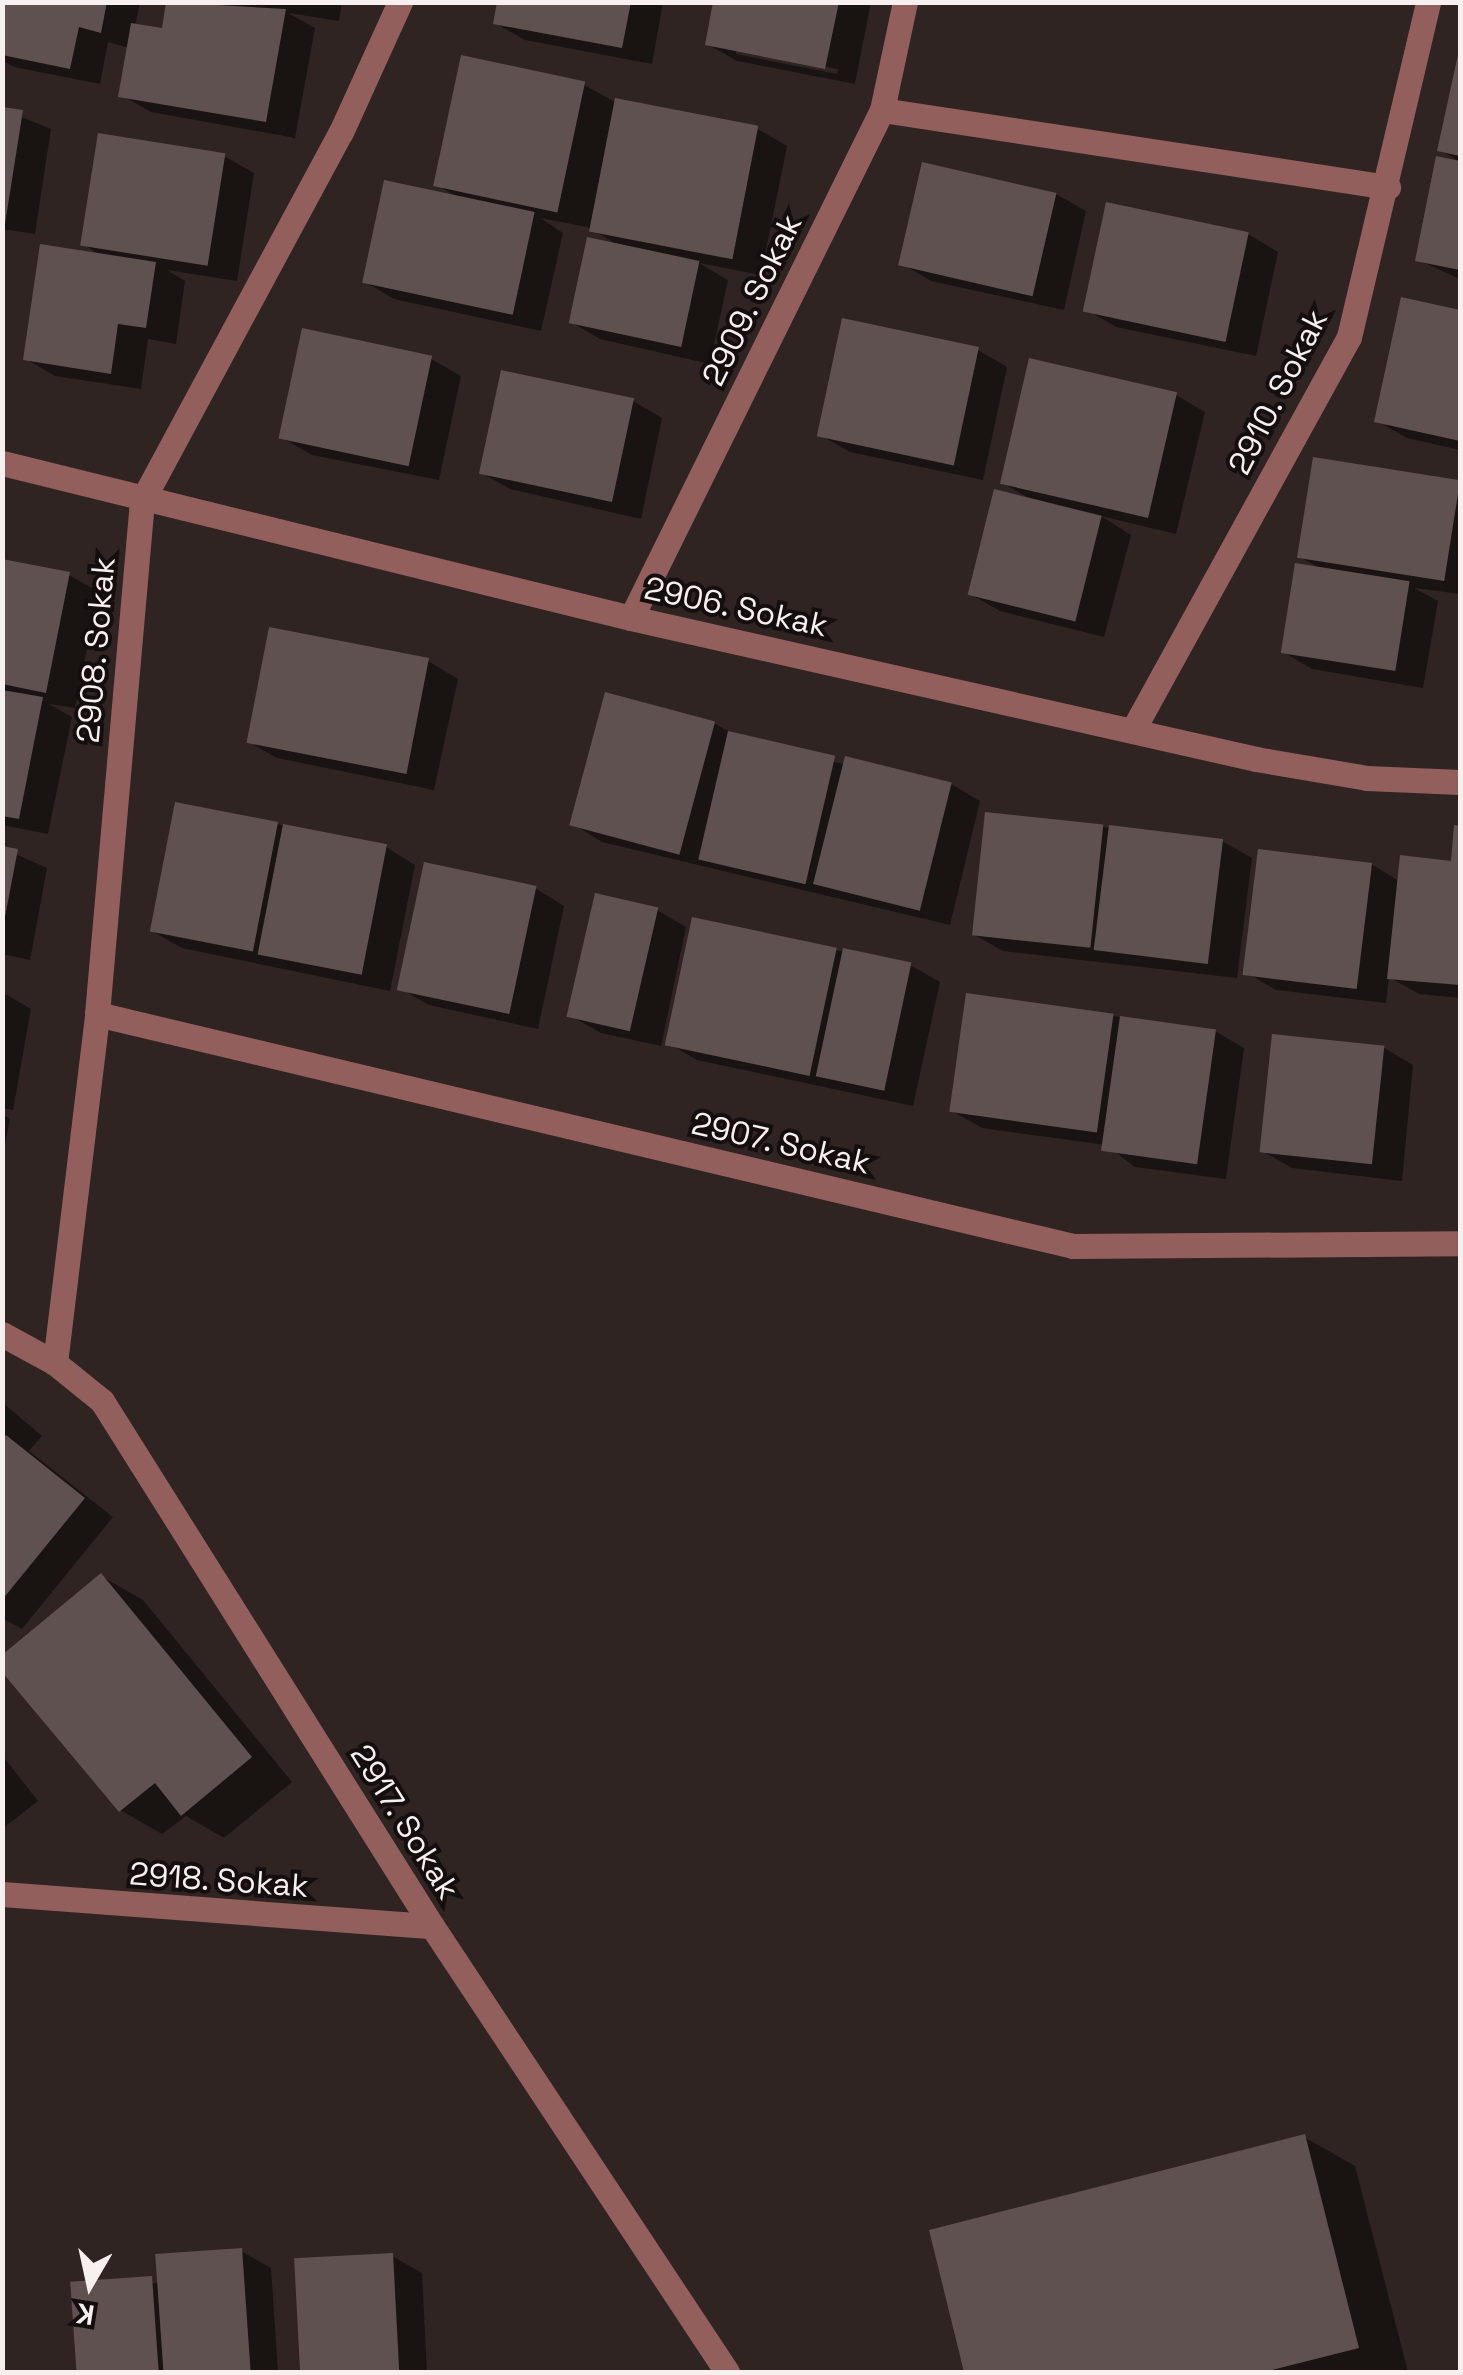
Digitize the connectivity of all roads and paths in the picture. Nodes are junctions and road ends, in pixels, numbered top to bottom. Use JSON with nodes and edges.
{"nodes":[{"id":1,"x":400,"y":2,"type":"edge"},
{"id":2,"x":905,"y":2,"type":"edge"},
{"id":3,"x":1428,"y":2,"type":"edge"},
{"id":4,"x":882,"y":110,"type":"junction"},
{"id":5,"x":1388,"y":187,"type":"junction"},
{"id":6,"x":2,"y":463,"type":"edge"},
{"id":7,"x":142,"y":500,"type":"junction"},
{"id":8,"x":631,"y":618,"type":"junction"},
{"id":9,"x":1134,"y":728,"type":"junction"},
{"id":10,"x":1460,"y":782,"type":"edge"},
{"id":11,"x":97,"y":1014,"type":"junction"},
{"id":12,"x":1460,"y":1243,"type":"edge"},
{"id":13,"x":2,"y":1334,"type":"edge"},
{"id":14,"x":55,"y":1363,"type":"junction"},
{"id":15,"x":2,"y":1894,"type":"edge"},
{"id":16,"x":432,"y":1926,"type":"junction"},
{"id":17,"x":727,"y":2372,"type":"edge"}],
"edges":[{"from":1,"to":7,"type":"street","name":"2908. Sokak"},
{"from":2,"to":4,"type":"street","name":"2909. Sokak"},
{"from":3,"to":5,"type":"street","name":"2910. Sokak"},
{"from":4,"to":5,"type":"street"},
{"from":4,"to":8,"type":"street","name":"2909. Sokak"},
{"from":5,"to":9,"type":"street","name":"2910. Sokak"},
{"from":6,"to":7,"type":"street","name":"2906. Sokak"},
{"from":7,"to":8,"type":"street","name":"2906. Sokak"},
{"from":7,"to":11,"type":"street","name":"2908. Sokak"},
{"from":8,"to":9,"type":"street","name":"2906. Sokak"},
{"from":9,"to":10,"type":"street","name":"2906. Sokak"},
{"from":11,"to":12,"type":"street","name":"2907. Sokak"},
{"from":11,"to":14,"type":"street","name":"2908. Sokak"},
{"from":13,"to":14,"type":"street","name":"2917. Sokak"},
{"from":14,"to":16,"type":"street","name":"2917. Sokak"},
{"from":15,"to":16,"type":"street","name":"2918. Sokak"},
{"from":16,"to":17,"type":"street","name":"2917. Sokak"}]}
